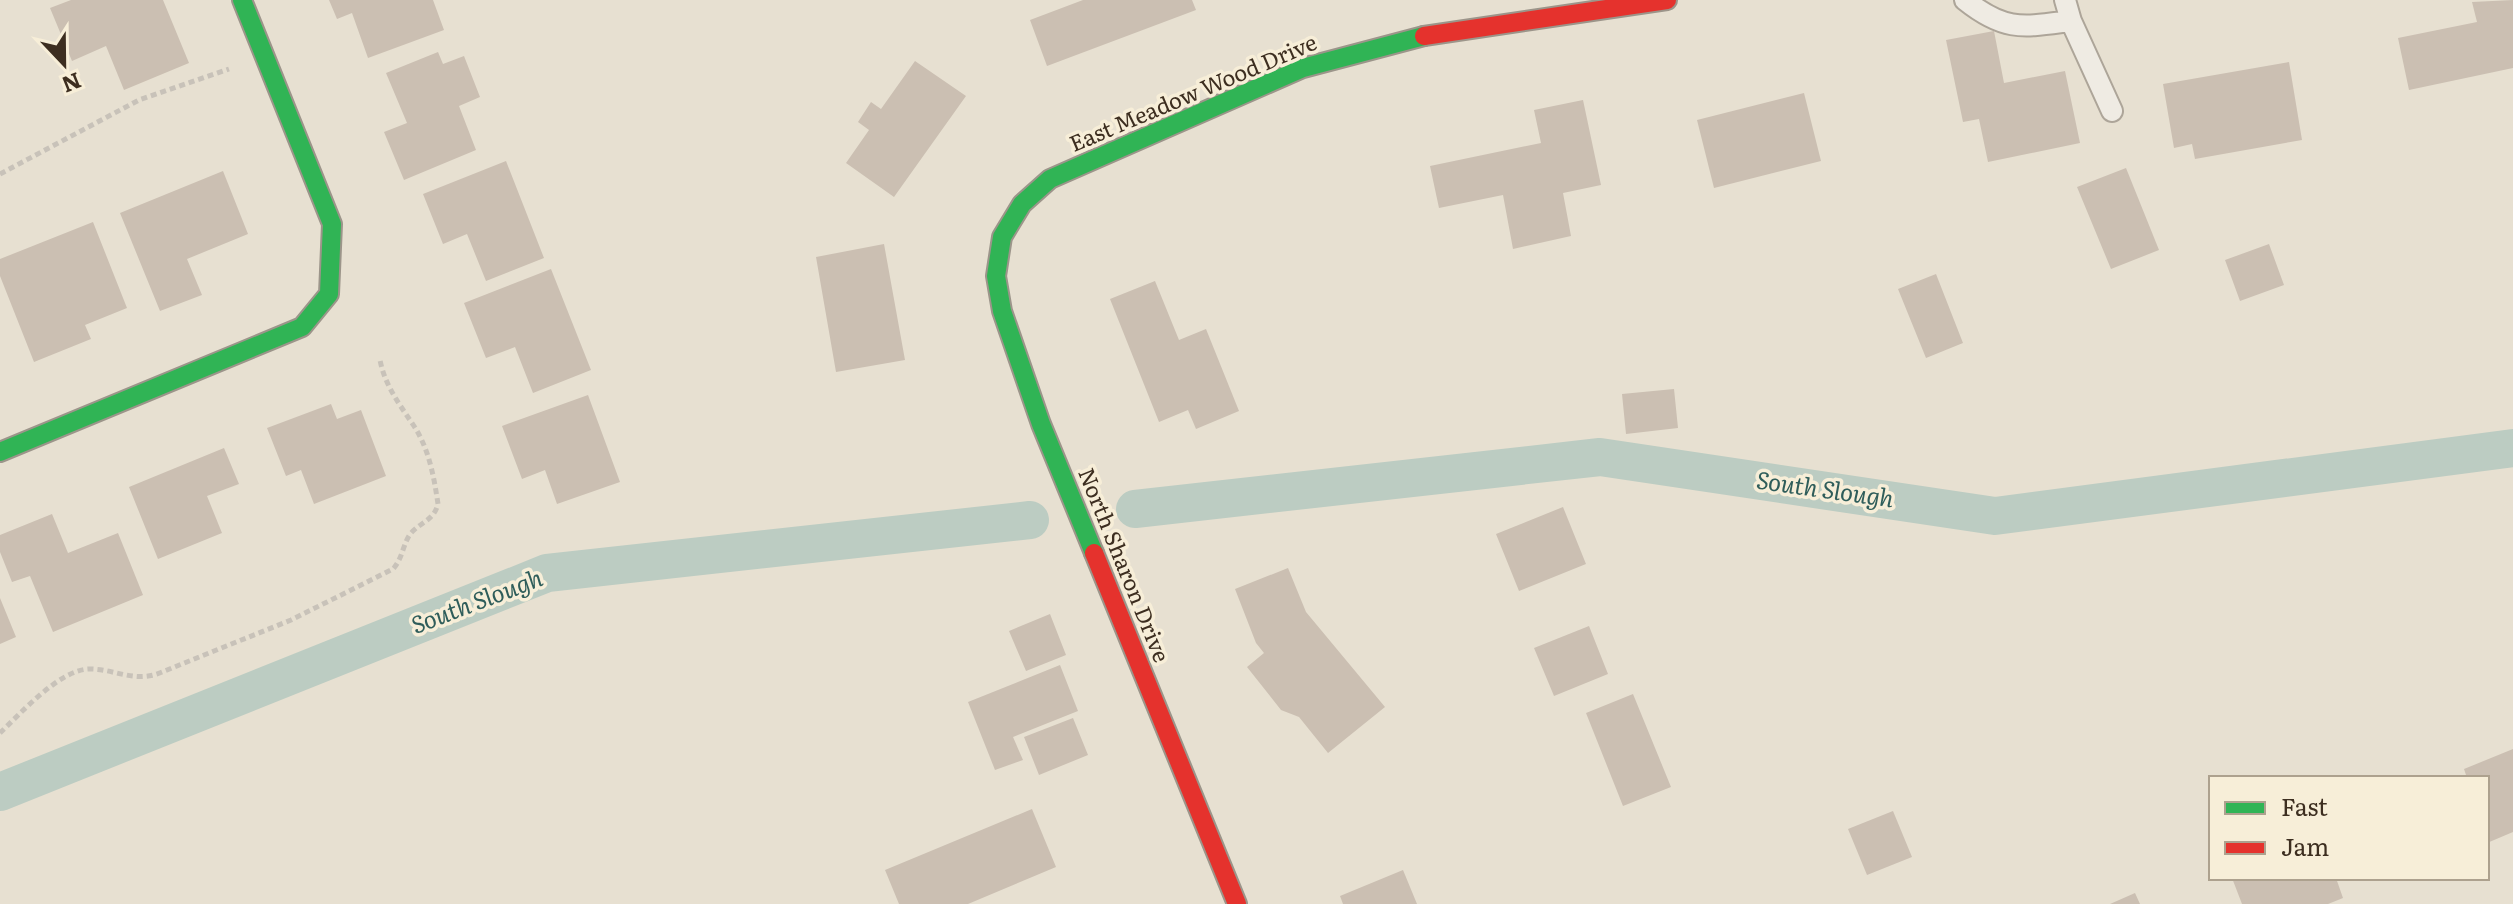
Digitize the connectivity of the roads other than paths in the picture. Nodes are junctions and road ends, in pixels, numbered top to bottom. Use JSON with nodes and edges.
{"nodes":[{"id":1,"x":242,"y":0,"type":"edge"},
{"id":2,"x":1667,"y":0,"type":"edge"},
{"id":3,"x":1965,"y":0,"type":"edge"},
{"id":4,"x":2065,"y":0,"type":"edge"},
{"id":5,"x":2071,"y":21,"type":"junction"},
{"id":6,"x":2112,"y":111,"type":"dead end"},
{"id":7,"x":1002,"y":237,"type":"joint"},
{"id":8,"x":0,"y":452,"type":"edge"},
{"id":9,"x":1237,"y":904,"type":"edge"}],
"edges":[{"from":1,"to":8,"type":"street"},
{"from":2,"to":7,"type":"street","name":"East Meadow Wood Drive"},
{"from":3,"to":5,"type":"lane"},
{"from":4,"to":5,"type":"lane"},
{"from":5,"to":6,"type":"lane"},
{"from":7,"to":9,"type":"street","name":"North Sharon Drive"}]}
